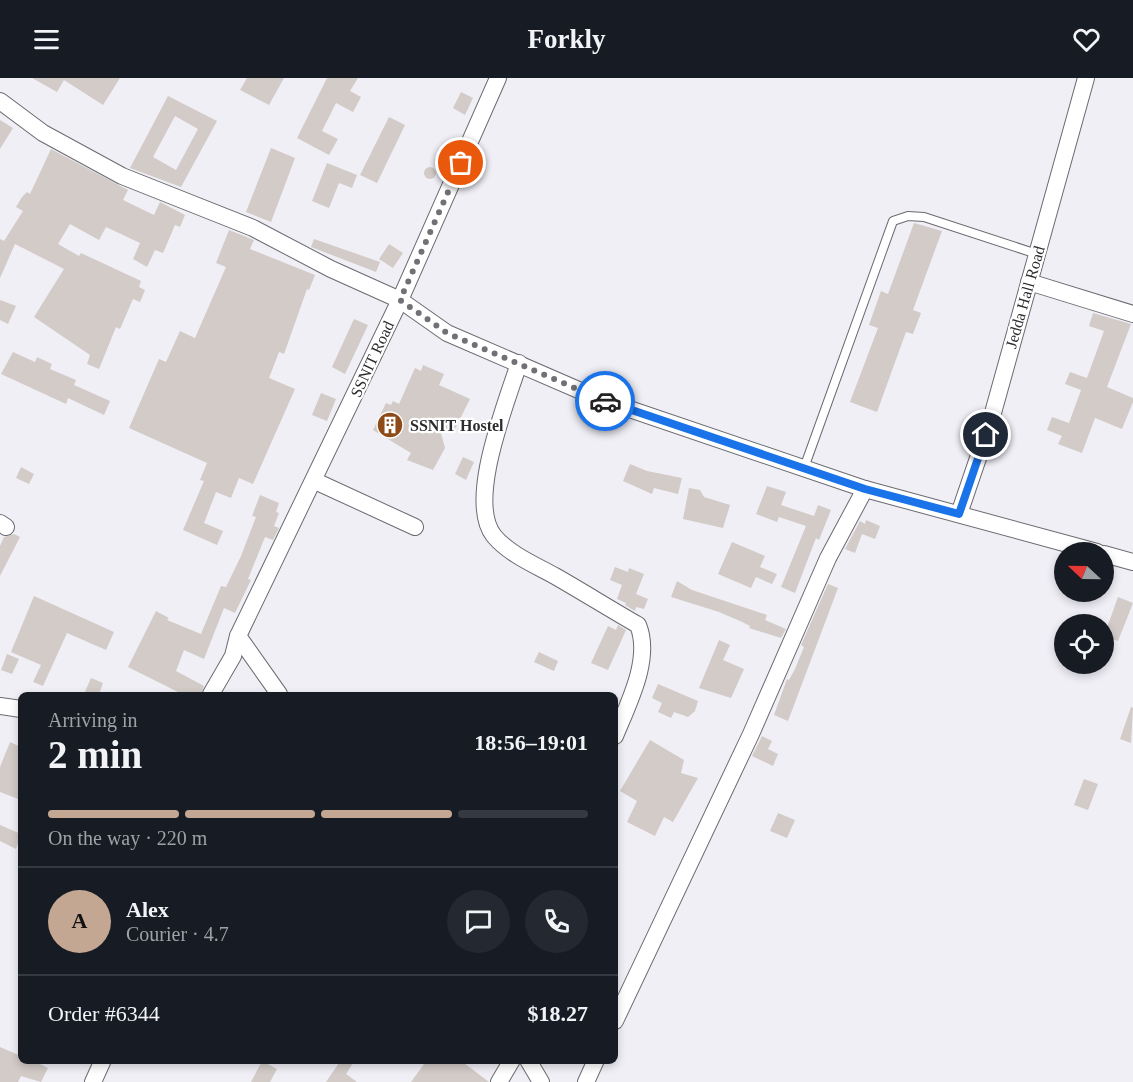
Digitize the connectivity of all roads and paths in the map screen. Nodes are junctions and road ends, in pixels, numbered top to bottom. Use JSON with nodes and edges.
{"nodes":[{"id":1,"x":498,"y":78,"type":"edge"},
{"id":2,"x":1086,"y":78,"type":"edge"},
{"id":3,"x":0,"y":101,"type":"edge"},
{"id":4,"x":1037,"y":255,"type":"junction"},
{"id":5,"x":1029,"y":282,"type":"junction"},
{"id":6,"x":400,"y":300,"type":"junction"},
{"id":7,"x":1133,"y":314,"type":"edge"},
{"id":8,"x":519,"y":363,"type":"junction"},
{"id":9,"x":804,"y":468,"type":"junction"},
{"id":10,"x":315,"y":481,"type":"junction"},
{"id":11,"x":865,"y":489,"type":"junction"},
{"id":12,"x":959,"y":514,"type":"junction"},
{"id":13,"x":415,"y":527,"type":"dead end"},
{"id":14,"x":1061,"y":542,"type":"edge"},
{"id":15,"x":1114,"y":557,"type":"edge"},
{"id":16,"x":1133,"y":562,"type":"edge"},
{"id":17,"x":238,"y":636,"type":"junction"},
{"id":18,"x":213,"y":692,"type":"edge"},
{"id":19,"x":278,"y":692,"type":"edge"},
{"id":20,"x":0,"y":706,"type":"edge"},
{"id":21,"x":18,"y":709,"type":"edge"},
{"id":22,"x":618,"y":728,"type":"edge"},
{"id":23,"x":618,"y":1014,"type":"edge"},
{"id":24,"x":100,"y":1064,"type":"edge"},
{"id":25,"x":510,"y":1064,"type":"edge"},
{"id":26,"x":530,"y":1064,"type":"edge"},
{"id":27,"x":594,"y":1064,"type":"edge"},
{"id":28,"x":93,"y":1082,"type":"edge"},
{"id":29,"x":499,"y":1082,"type":"edge"},
{"id":30,"x":541,"y":1082,"type":"edge"},
{"id":31,"x":586,"y":1082,"type":"edge"}],
"edges":[{"from":1,"to":6,"type":"street","name":"SSNIT Road"},
{"from":2,"to":4,"type":"street","name":"Jedda Hall Road"},
{"from":3,"to":6,"type":"street"},
{"from":4,"to":5,"type":"street","name":"Jedda Hall Road"},
{"from":4,"to":9,"type":"lane"},
{"from":5,"to":7,"type":"street"},
{"from":5,"to":12,"type":"street","name":"Jedda Hall Road"},
{"from":6,"to":8,"type":"street"},
{"from":6,"to":10,"type":"street","name":"SSNIT Road"},
{"from":8,"to":9,"type":"street"},
{"from":8,"to":22,"type":"street"},
{"from":9,"to":11,"type":"street"},
{"from":10,"to":13,"type":"street"},
{"from":10,"to":17,"type":"street","name":"SSNIT Road"},
{"from":11,"to":12,"type":"street"},
{"from":11,"to":23,"type":"street"},
{"from":12,"to":14,"type":"street"},
{"from":15,"to":16,"type":"street"},
{"from":17,"to":18,"type":"street","name":"SSNIT Road"},
{"from":17,"to":19,"type":"street"},
{"from":20,"to":21,"type":"street"},
{"from":24,"to":28,"type":"street"},
{"from":25,"to":29,"type":"street"},
{"from":26,"to":30,"type":"street"},
{"from":27,"to":31,"type":"street"}]}
